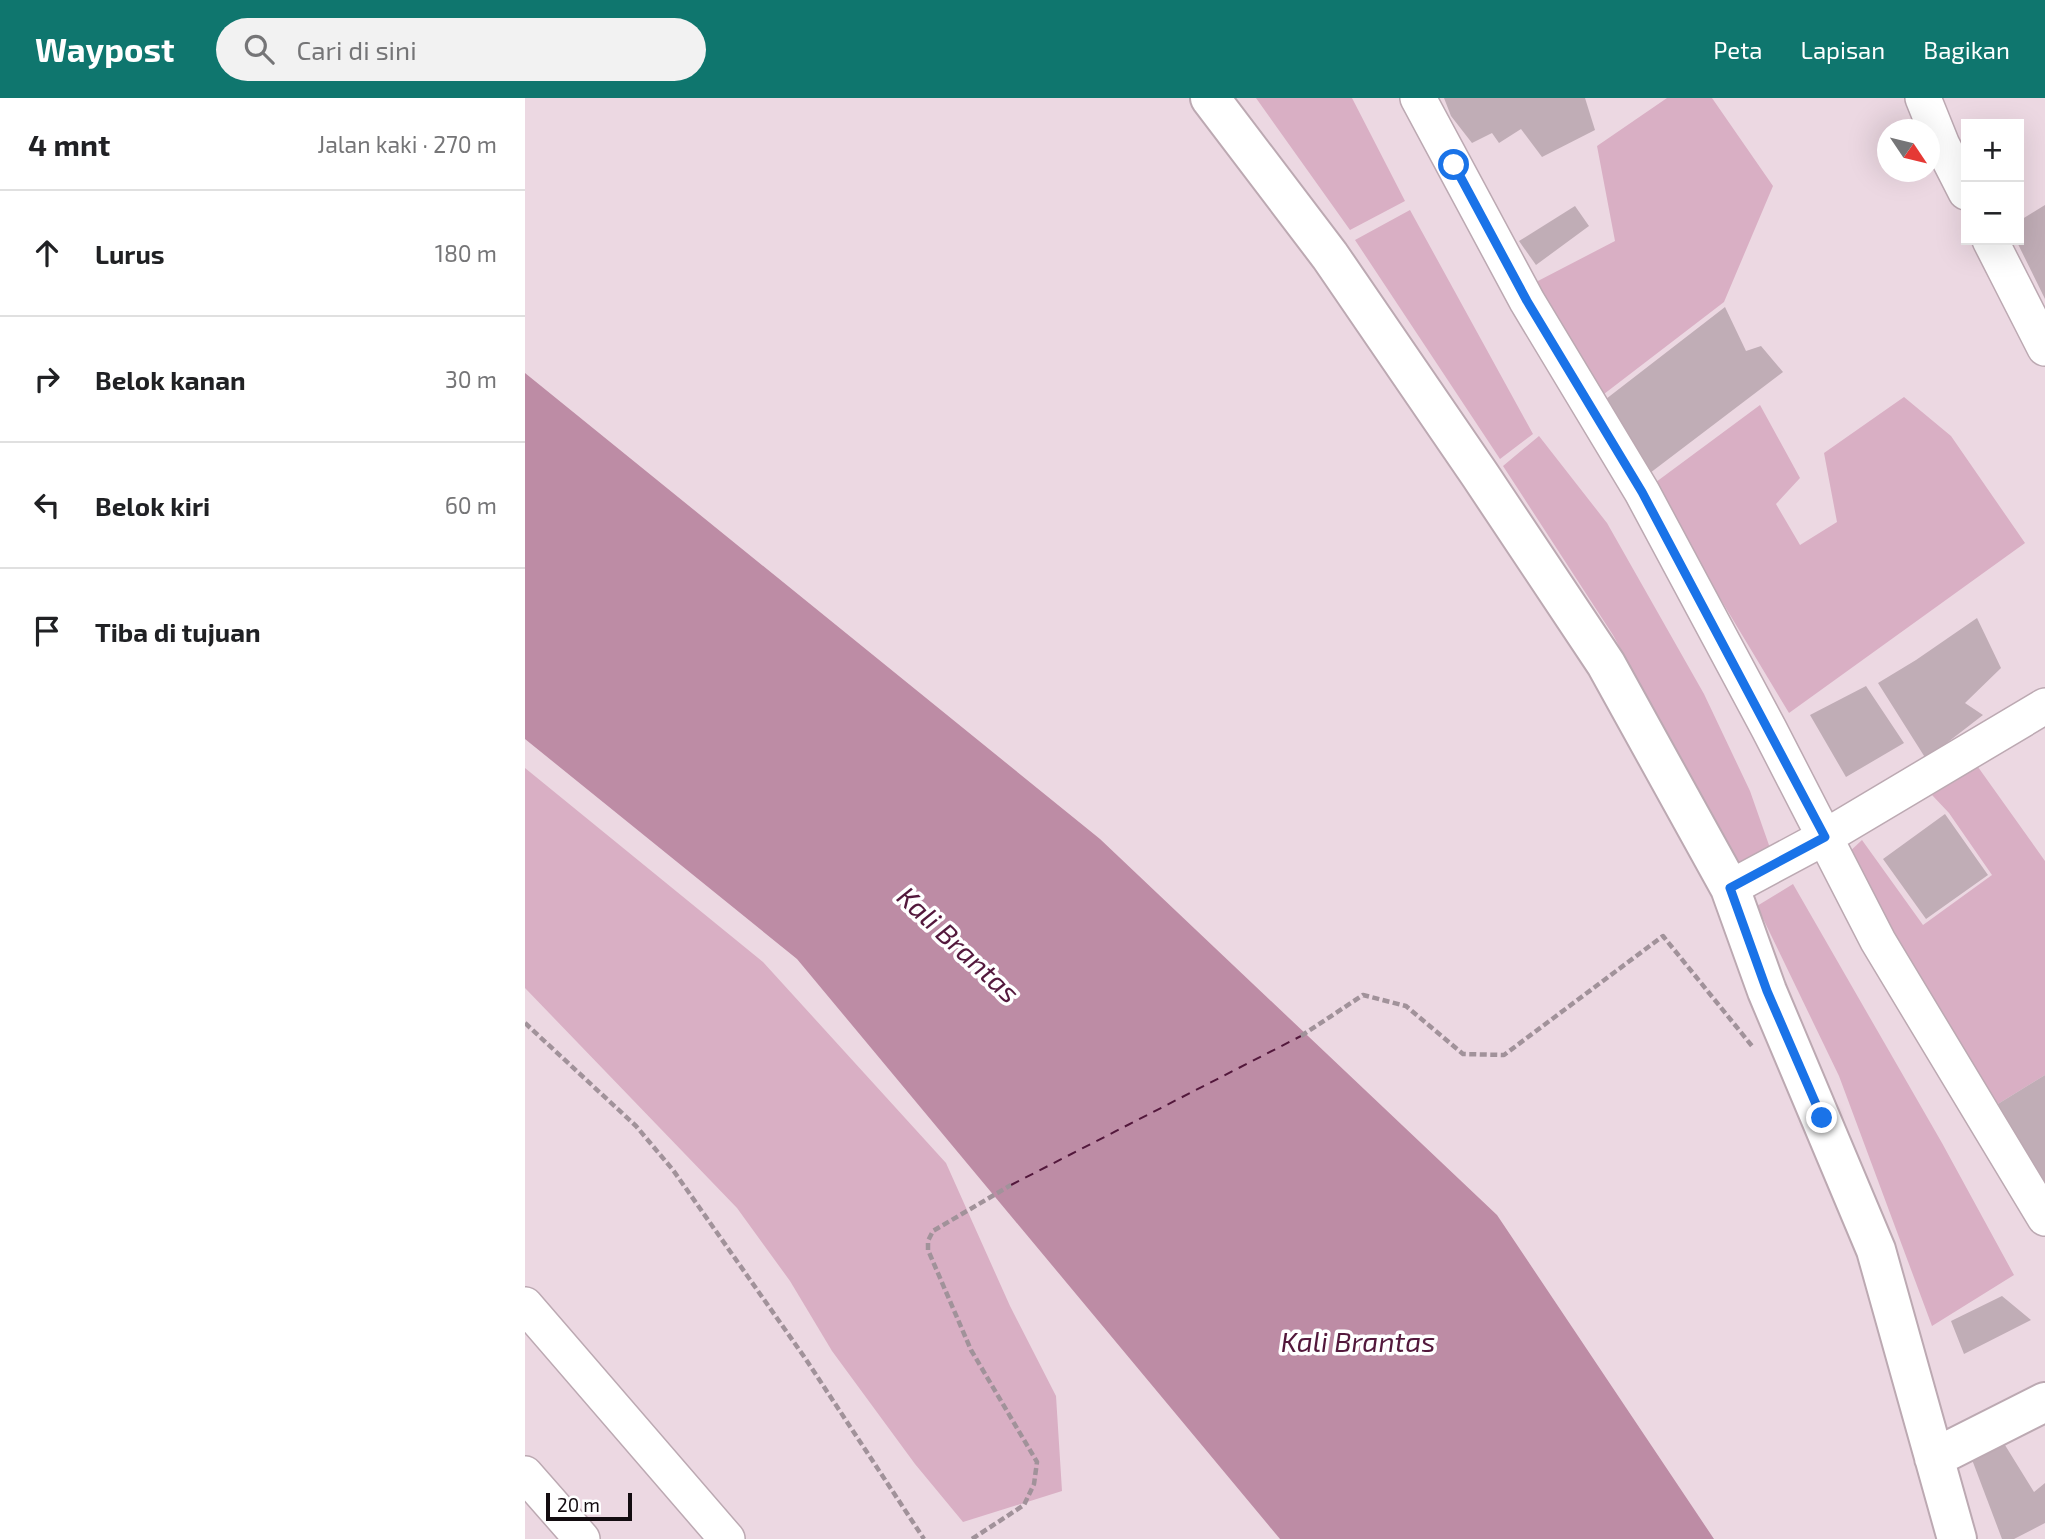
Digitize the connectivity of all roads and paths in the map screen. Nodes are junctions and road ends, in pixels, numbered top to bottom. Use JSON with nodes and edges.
{"nodes":[{"id":1,"x":1210,"y":98,"type":"edge"},
{"id":2,"x":1418,"y":98,"type":"edge"},
{"id":3,"x":1923,"y":98,"type":"edge"},
{"id":4,"x":1961,"y":182,"type":"edge"},
{"id":5,"x":1993,"y":245,"type":"edge"},
{"id":6,"x":2045,"y":348,"type":"edge"},
{"id":7,"x":2045,"y":706,"type":"edge"},
{"id":8,"x":1825,"y":837,"type":"junction"},
{"id":9,"x":1730,"y":888,"type":"junction"},
{"id":10,"x":525,"y":1023,"type":"edge"},
{"id":11,"x":1301,"y":1036,"type":"dead end"},
{"id":12,"x":1757,"y":1052,"type":"dead end"},
{"id":13,"x":1011,"y":1185,"type":"dead end"},
{"id":14,"x":2045,"y":1218,"type":"edge"},
{"id":15,"x":525,"y":1305,"type":"edge"},
{"id":16,"x":2045,"y":1402,"type":"edge"},
{"id":17,"x":1934,"y":1458,"type":"junction"},
{"id":18,"x":525,"y":1474,"type":"edge"},
{"id":19,"x":582,"y":1539,"type":"edge"},
{"id":20,"x":727,"y":1539,"type":"edge"},
{"id":21,"x":924,"y":1539,"type":"edge"},
{"id":22,"x":972,"y":1539,"type":"edge"},
{"id":23,"x":1957,"y":1539,"type":"edge"}],
"edges":[{"from":1,"to":9,"type":"main road"},
{"from":2,"to":8,"type":"street"},
{"from":3,"to":4,"type":"street"},
{"from":5,"to":6,"type":"street"},
{"from":7,"to":8,"type":"street"},
{"from":8,"to":9,"type":"street"},
{"from":8,"to":14,"type":"street"},
{"from":9,"to":17,"type":"main road"},
{"from":10,"to":21,"type":"path"},
{"from":11,"to":12,"type":"path"},
{"from":13,"to":22,"type":"path"},
{"from":15,"to":20,"type":"street"},
{"from":16,"to":17,"type":"main road"},
{"from":17,"to":23,"type":"main road"},
{"from":18,"to":19,"type":"street"}]}
